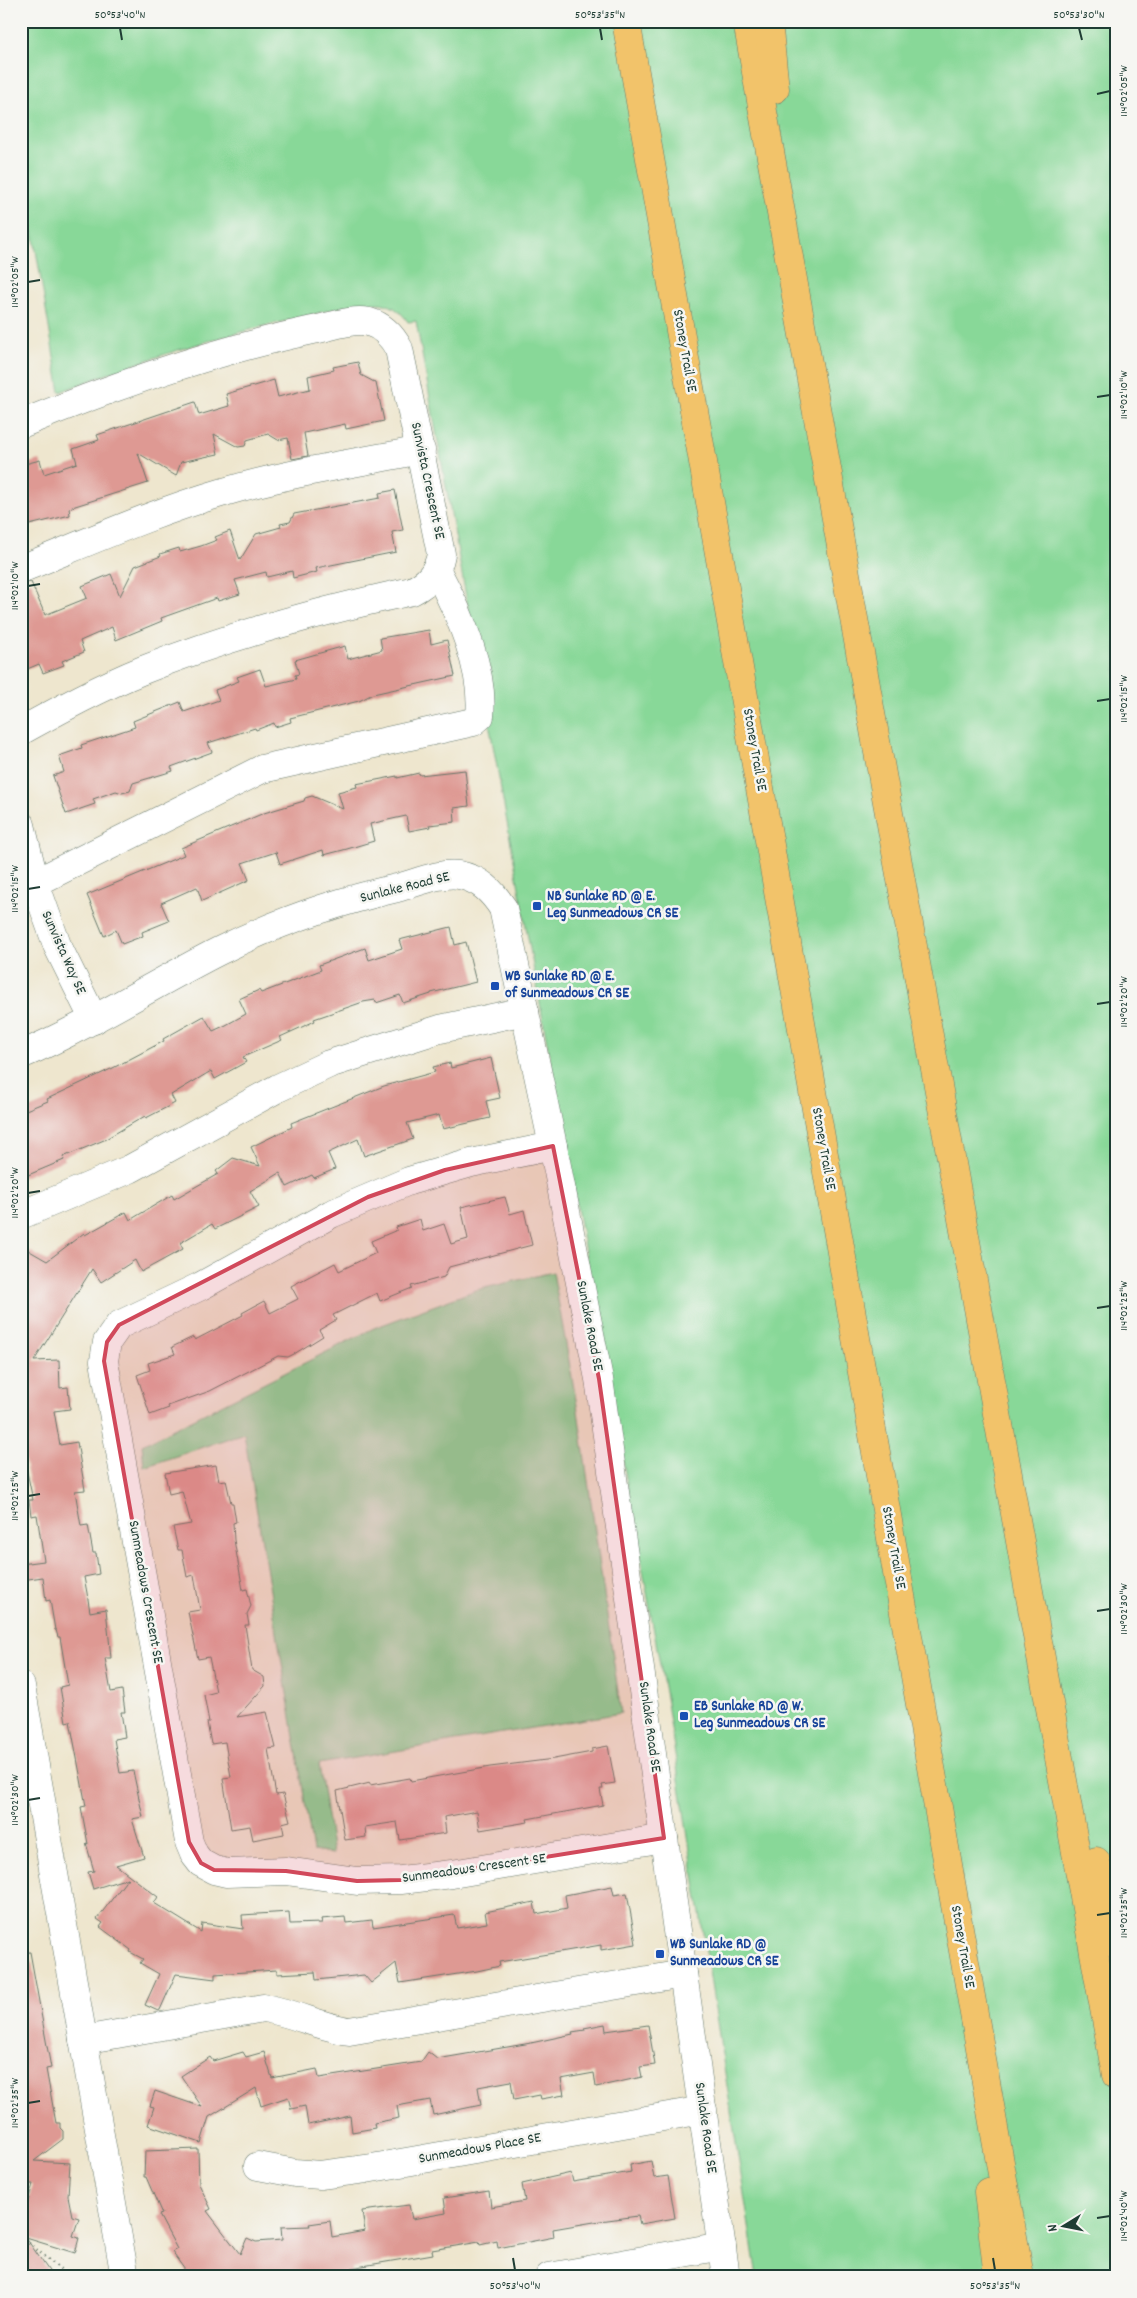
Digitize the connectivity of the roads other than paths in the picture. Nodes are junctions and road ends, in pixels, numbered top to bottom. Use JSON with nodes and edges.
{"nodes":[{"id":1,"x":609,"y":21,"type":"edge"},
{"id":2,"x":626,"y":21,"type":"edge"},
{"id":3,"x":747,"y":21,"type":"edge"},
{"id":4,"x":768,"y":21,"type":"edge"},
{"id":5,"x":800,"y":326,"type":"junction"},
{"id":6,"x":21,"y":424,"type":"edge"},
{"id":7,"x":420,"y":450,"type":"junction"},
{"id":8,"x":710,"y":498,"type":"junction"},
{"id":9,"x":21,"y":569,"type":"edge"},
{"id":10,"x":436,"y":569,"type":"junction"},
{"id":11,"x":21,"y":731,"type":"edge"},
{"id":12,"x":21,"y":825,"type":"edge"},
{"id":13,"x":28,"y":887,"type":"edge"},
{"id":14,"x":525,"y":1011,"type":"junction"},
{"id":15,"x":94,"y":1020,"type":"junction"},
{"id":16,"x":21,"y":1055,"type":"edge"},
{"id":17,"x":553,"y":1146,"type":"junction"},
{"id":18,"x":21,"y":1215,"type":"edge"},
{"id":19,"x":21,"y":1686,"type":"edge"},
{"id":20,"x":1055,"y":1718,"type":"junction"},
{"id":21,"x":664,"y":1838,"type":"junction"},
{"id":22,"x":1116,"y":1944,"type":"edge"},
{"id":23,"x":684,"y":1974,"type":"junction"},
{"id":24,"x":976,"y":2026,"type":"junction"},
{"id":25,"x":83,"y":2040,"type":"junction"},
{"id":26,"x":1116,"y":2075,"type":"edge"},
{"id":27,"x":703,"y":2110,"type":"junction"},
{"id":28,"x":258,"y":2166,"type":"dead end"},
{"id":29,"x":722,"y":2246,"type":"junction"},
{"id":30,"x":125,"y":2277,"type":"edge"},
{"id":31,"x":549,"y":2277,"type":"edge"},
{"id":32,"x":726,"y":2277,"type":"edge"},
{"id":33,"x":998,"y":2277,"type":"edge"},
{"id":34,"x":1020,"y":2277,"type":"edge"}],
"edges":[{"from":1,"to":8,"type":"highway"},
{"from":2,"to":8,"type":"highway","name":"Stoney Trail SE"},
{"from":3,"to":5,"type":"highway"},
{"from":4,"to":5,"type":"highway"},
{"from":5,"to":20,"type":"highway"},
{"from":6,"to":7,"type":"street","name":"Sunvista Crescent SE"},
{"from":7,"to":9,"type":"street"},
{"from":7,"to":10,"type":"street","name":"Sunvista Crescent SE"},
{"from":8,"to":24,"type":"highway","name":"Stoney Trail SE"},
{"from":10,"to":11,"type":"street"},
{"from":10,"to":13,"type":"street"},
{"from":12,"to":13,"type":"street","name":"Sunvista Way SE"},
{"from":13,"to":15,"type":"street","name":"Sunvista Way SE"},
{"from":14,"to":15,"type":"street","name":"Sunlake Road SE"},
{"from":14,"to":17,"type":"street","name":"Sunlake Road SE"},
{"from":14,"to":18,"type":"street"},
{"from":15,"to":16,"type":"street","name":"Sunlake Road SE"},
{"from":17,"to":21,"type":"street","name":"Sunlake Road SE"},
{"from":17,"to":21,"type":"street","name":"Sunmeadows Crescent SE"},
{"from":19,"to":25,"type":"street"},
{"from":20,"to":22,"type":"highway"},
{"from":20,"to":26,"type":"highway"},
{"from":21,"to":23,"type":"street","name":"Sunlake Road SE"},
{"from":23,"to":25,"type":"street"},
{"from":23,"to":27,"type":"street","name":"Sunlake Road SE"},
{"from":24,"to":33,"type":"highway"},
{"from":24,"to":34,"type":"highway","name":"Stoney Trail SE"},
{"from":25,"to":30,"type":"street"},
{"from":27,"to":28,"type":"street","name":"Sunmeadows Place SE"},
{"from":27,"to":29,"type":"street","name":"Sunlake Road SE"},
{"from":29,"to":31,"type":"street"},
{"from":29,"to":32,"type":"street","name":"Sunlake Road SE"}]}
